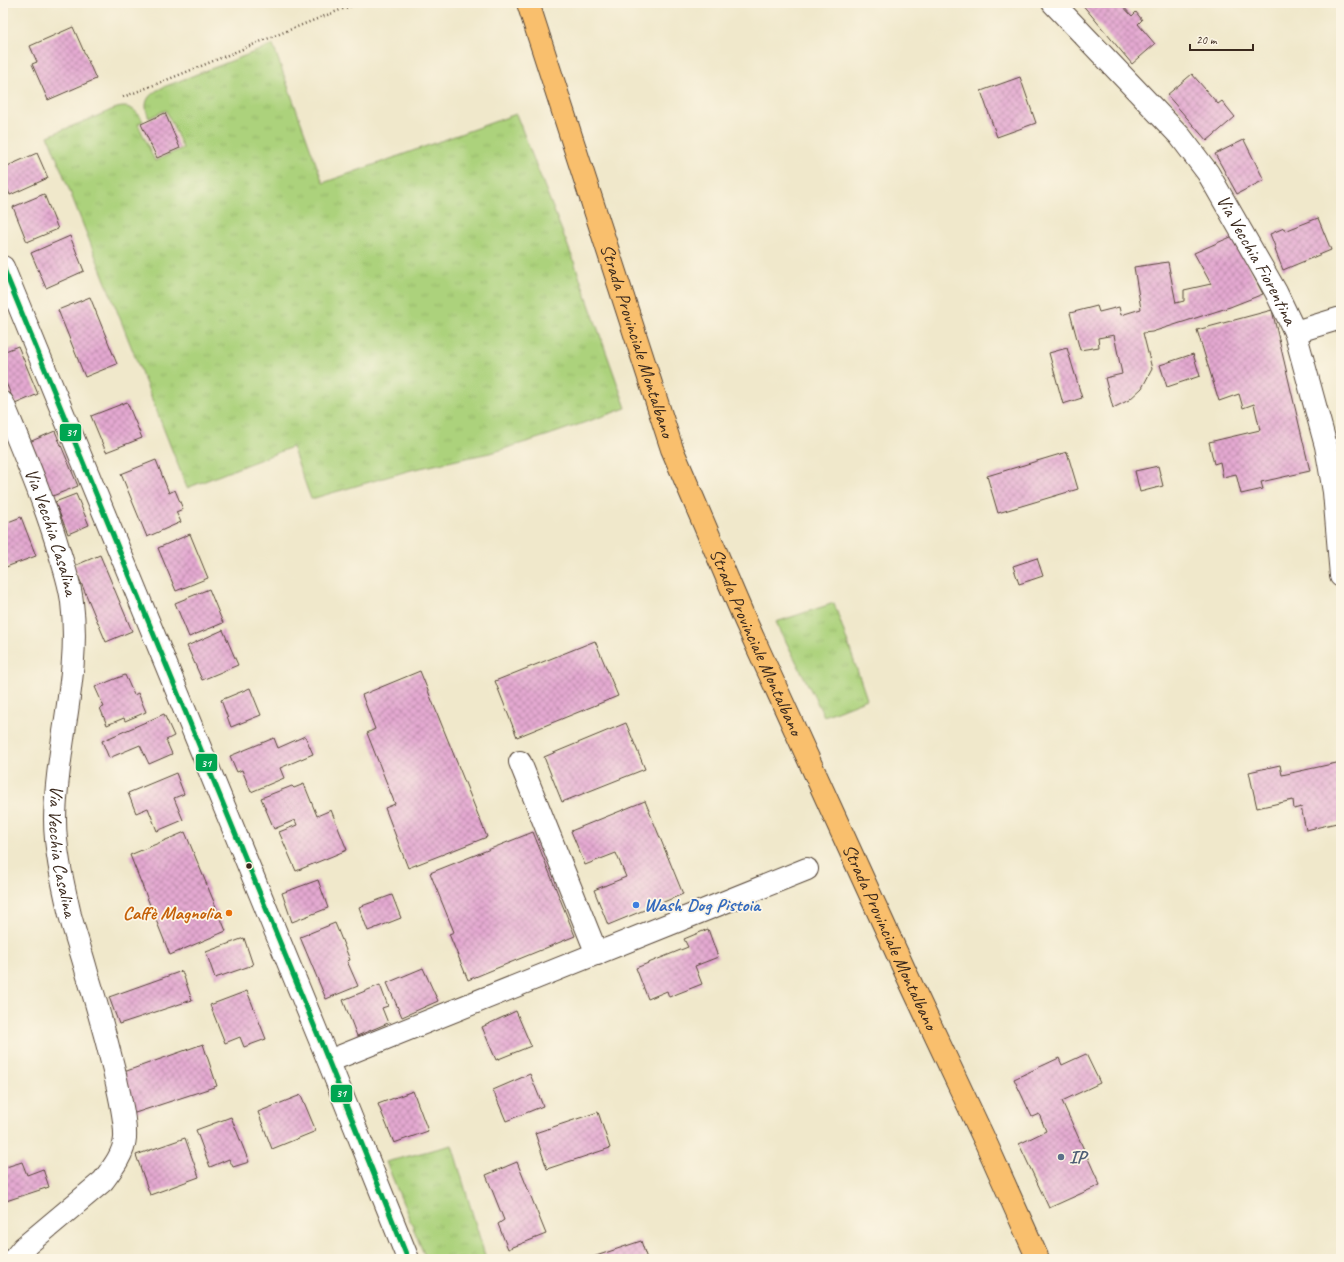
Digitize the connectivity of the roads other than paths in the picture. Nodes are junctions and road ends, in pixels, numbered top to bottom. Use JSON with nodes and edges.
{"nodes":[{"id":1,"x":528,"y":3,"type":"edge"},
{"id":2,"x":1053,"y":3,"type":"edge"},
{"id":3,"x":3,"y":268,"type":"edge"},
{"id":4,"x":1341,"y":318,"type":"edge"},
{"id":5,"x":1295,"y":332,"type":"junction"},
{"id":6,"x":3,"y":403,"type":"edge"},
{"id":7,"x":1341,"y":576,"type":"edge"},
{"id":8,"x":520,"y":762,"type":"dead end"},
{"id":9,"x":807,"y":869,"type":"dead end"},
{"id":10,"x":597,"y":954,"type":"junction"},
{"id":11,"x":329,"y":1062,"type":"junction"},
{"id":12,"x":14,"y":1259,"type":"edge"},
{"id":13,"x":408,"y":1259,"type":"edge"},
{"id":14,"x":1038,"y":1259,"type":"edge"}],
"edges":[{"from":1,"to":14,"type":"main road","name":"Strada Provinciale Montalbano"},
{"from":2,"to":5,"type":"street","name":"Via Vecchia Fiorentina"},
{"from":3,"to":11,"type":"street"},
{"from":4,"to":5,"type":"street"},
{"from":5,"to":7,"type":"street","name":"Via Vecchia Fiorentina"},
{"from":6,"to":12,"type":"street","name":"Via Vecchia Casalina"},
{"from":8,"to":10,"type":"street"},
{"from":9,"to":10,"type":"street"},
{"from":10,"to":11,"type":"street"},
{"from":11,"to":13,"type":"street"}]}
